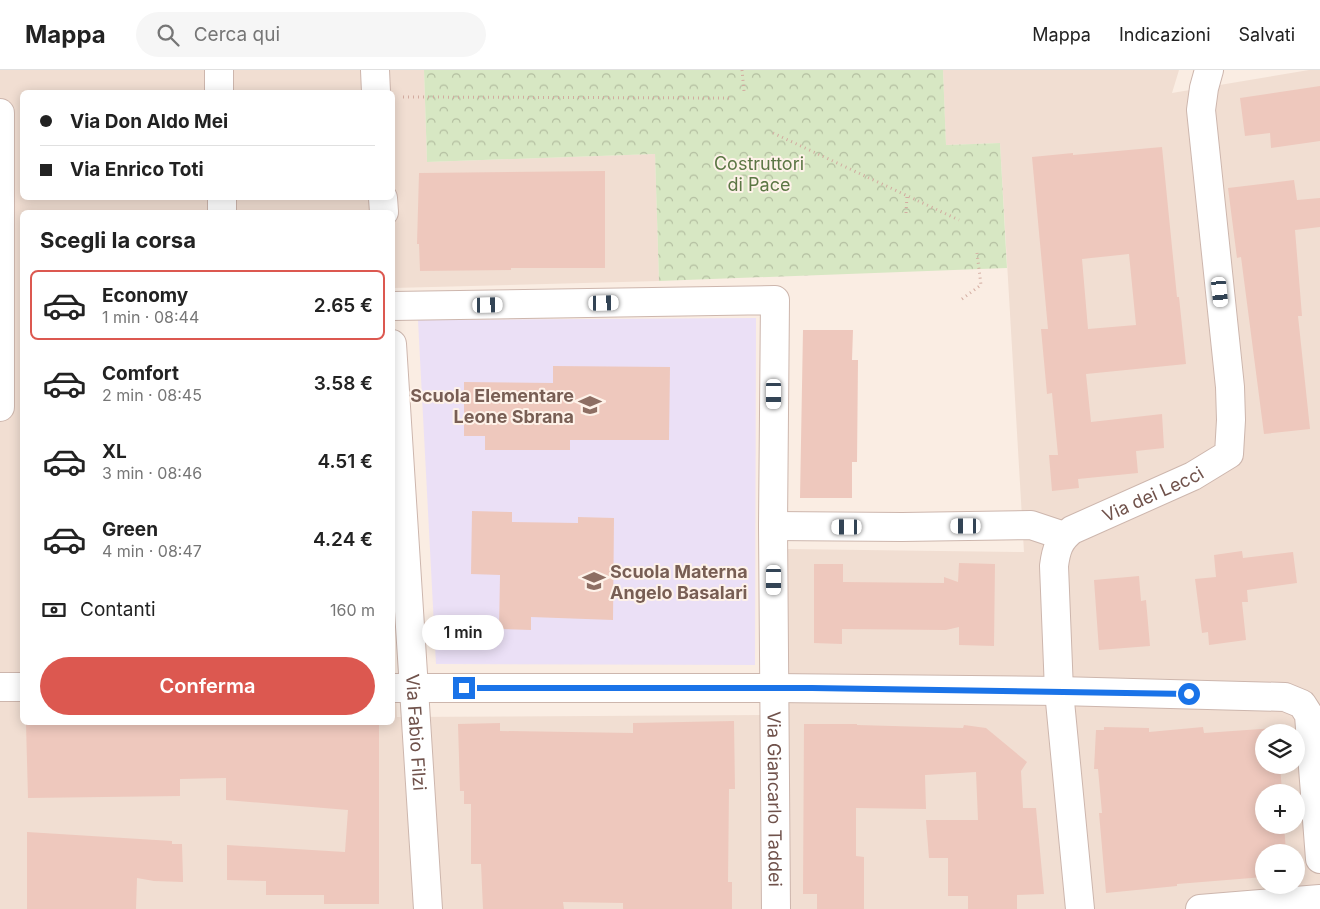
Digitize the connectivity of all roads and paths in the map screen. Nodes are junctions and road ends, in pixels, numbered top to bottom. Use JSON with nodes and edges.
{"nodes":[{"id":1,"x":219,"y":70,"type":"edge"},
{"id":2,"x":375,"y":70,"type":"edge"},
{"id":3,"x":742,"y":70,"type":"edge"},
{"id":4,"x":1209,"y":70,"type":"edge"},
{"id":5,"x":219,"y":90,"type":"edge"},
{"id":6,"x":387,"y":90,"type":"edge"},
{"id":7,"x":744,"y":91,"type":"dead end"},
{"id":8,"x":395,"y":95,"type":"edge"},
{"id":9,"x":732,"y":98,"type":"dead end"},
{"id":10,"x":0,"y":113,"type":"edge"},
{"id":11,"x":773,"y":133,"type":"dead end"},
{"id":12,"x":907,"y":196,"type":"junction"},
{"id":13,"x":906,"y":213,"type":"dead end"},
{"id":14,"x":959,"y":220,"type":"dead end"},
{"id":15,"x":977,"y":253,"type":"dead end"},
{"id":16,"x":962,"y":299,"type":"dead end"},
{"id":17,"x":395,"y":306,"type":"edge"},
{"id":18,"x":8,"y":311,"type":"edge"},
{"id":19,"x":0,"y":407,"type":"edge"},
{"id":20,"x":395,"y":430,"type":"edge"},
{"id":21,"x":774,"y":526,"type":"junction"},
{"id":22,"x":1064,"y":536,"type":"junction"},
{"id":23,"x":0,"y":687,"type":"edge"},
{"id":24,"x":20,"y":687,"type":"edge"},
{"id":25,"x":774,"y":688,"type":"junction"},
{"id":26,"x":404,"y":689,"type":"edge"},
{"id":27,"x":1060,"y":691,"type":"junction"},
{"id":28,"x":1320,"y":859,"type":"edge"},
{"id":29,"x":1320,"y":899,"type":"edge"},
{"id":30,"x":428,"y":909,"type":"edge"},
{"id":31,"x":776,"y":909,"type":"edge"},
{"id":32,"x":1080,"y":909,"type":"edge"},
{"id":33,"x":1200,"y":909,"type":"edge"}],
"edges":[{"from":1,"to":5,"type":"street"},
{"from":2,"to":6,"type":"street"},
{"from":3,"to":7,"type":"path"},
{"from":4,"to":22,"type":"street","name":"Via dei Lecci"},
{"from":8,"to":9,"type":"path"},
{"from":10,"to":18,"type":"street"},
{"from":11,"to":12,"type":"path"},
{"from":12,"to":13,"type":"path"},
{"from":12,"to":14,"type":"path"},
{"from":15,"to":16,"type":"path"},
{"from":17,"to":21,"type":"street","name":"Via Giancarlo Taddei"},
{"from":18,"to":19,"type":"street"},
{"from":20,"to":26,"type":"street","name":"Via Fabio Filzi"},
{"from":21,"to":22,"type":"street"},
{"from":21,"to":25,"type":"street","name":"Via Giancarlo Taddei"},
{"from":22,"to":27,"type":"street"},
{"from":23,"to":24,"type":"street"},
{"from":25,"to":26,"type":"street"},
{"from":25,"to":27,"type":"street"},
{"from":25,"to":31,"type":"street","name":"Via Giancarlo Taddei"},
{"from":26,"to":30,"type":"street","name":"Via Fabio Filzi"},
{"from":27,"to":28,"type":"street"},
{"from":27,"to":32,"type":"street"},
{"from":29,"to":33,"type":"street"}]}
